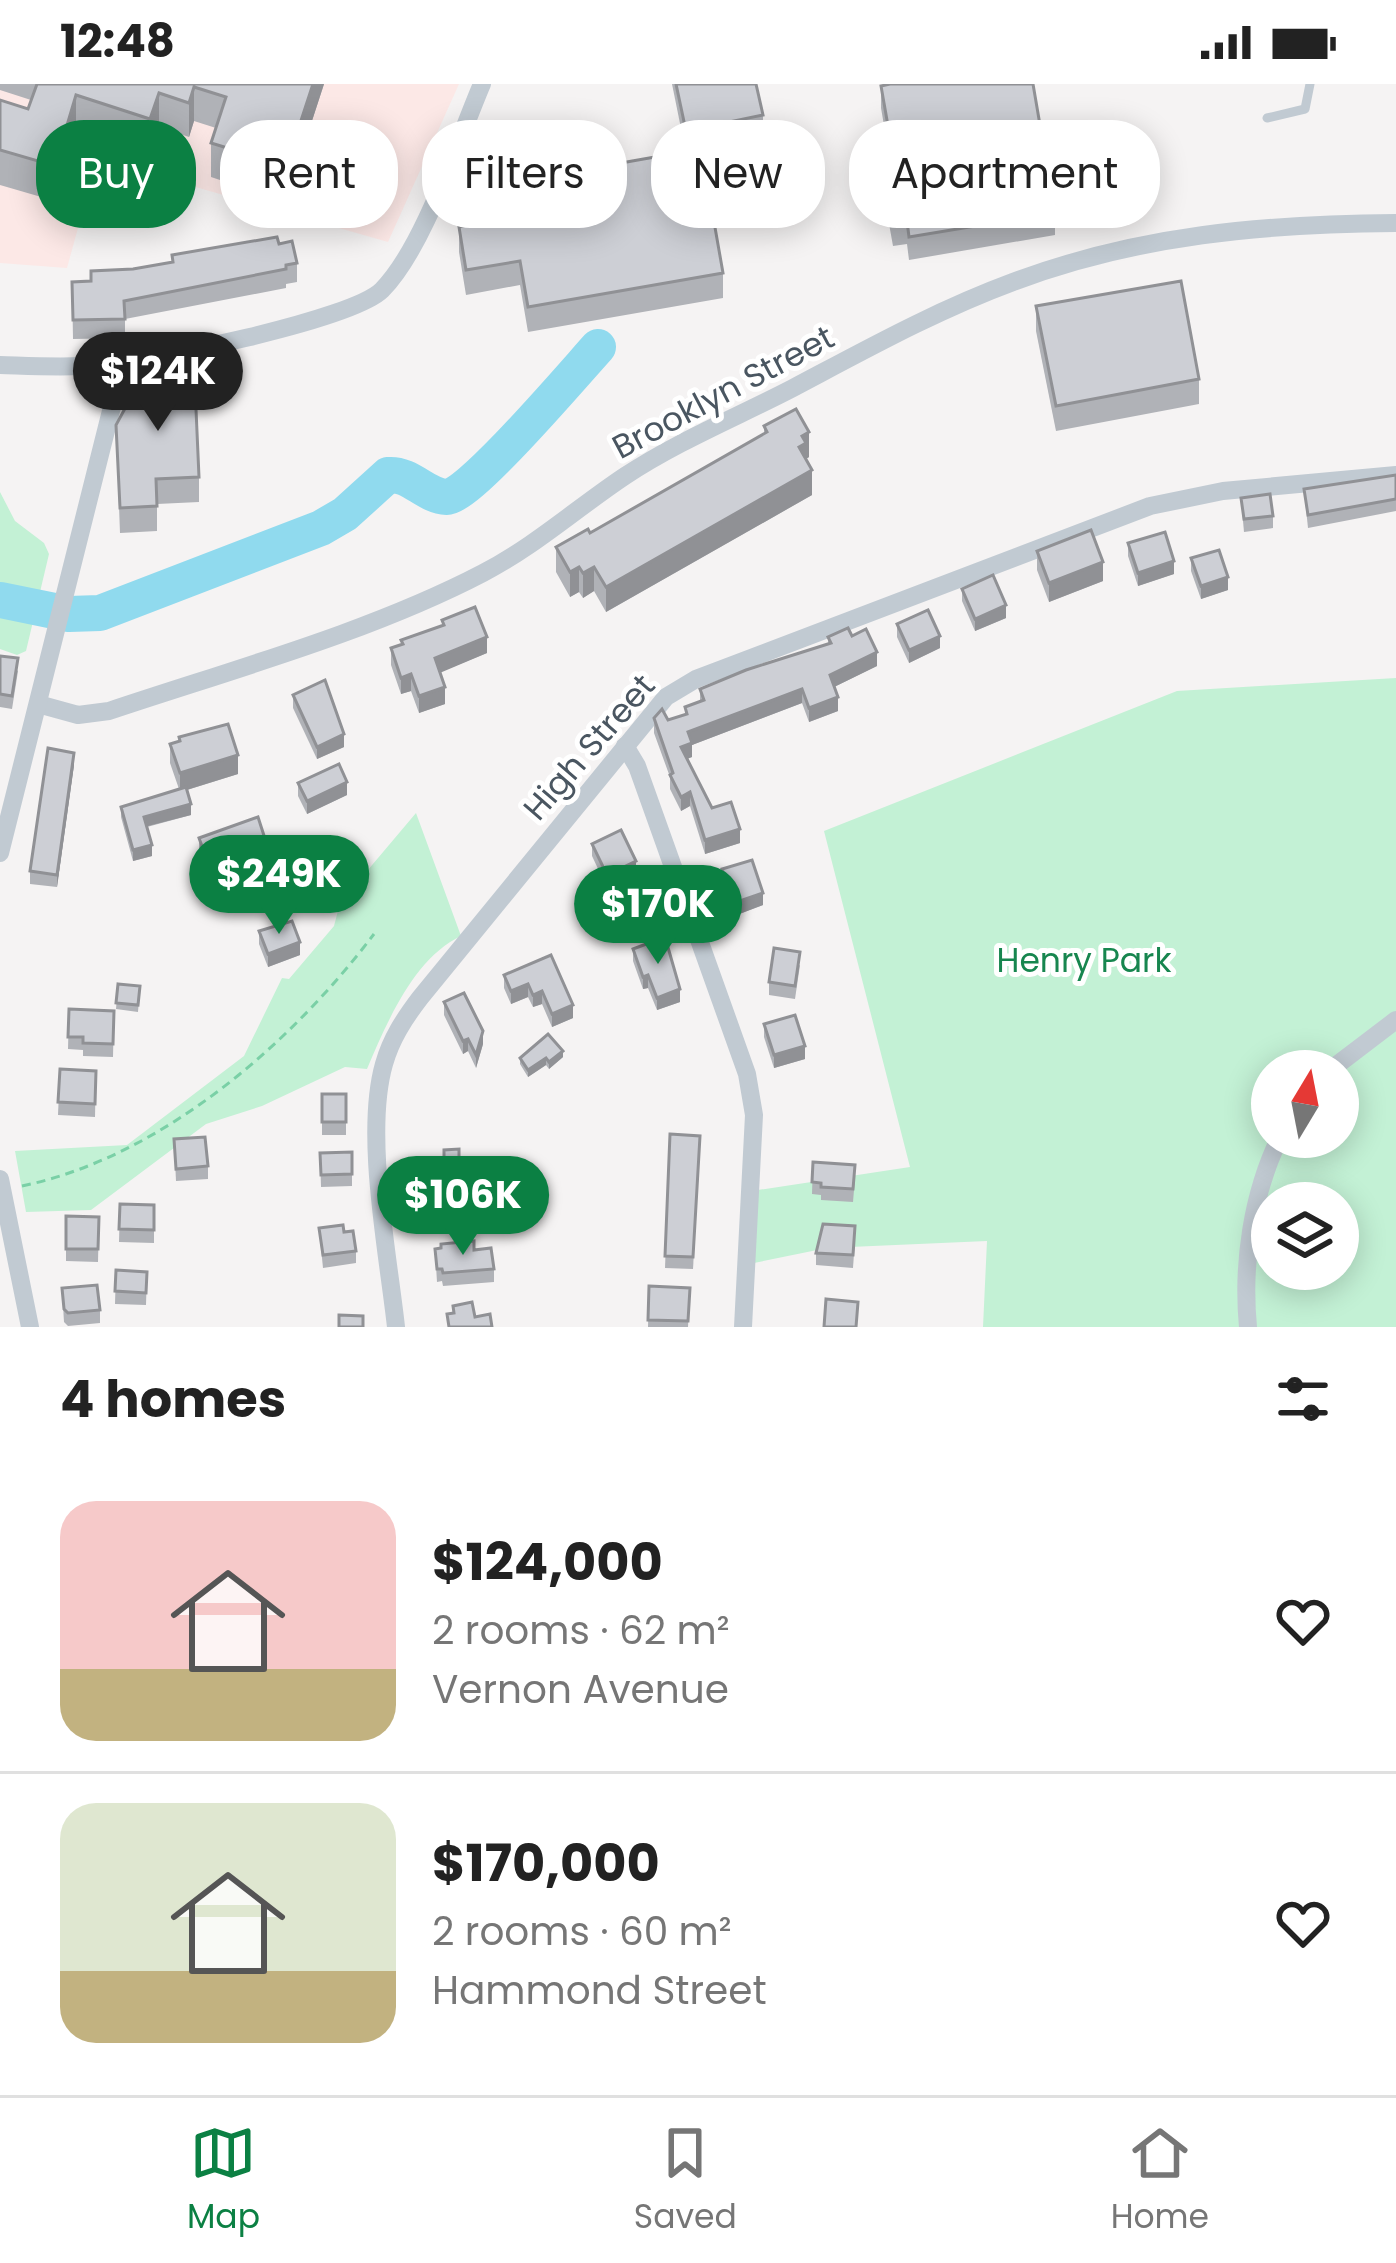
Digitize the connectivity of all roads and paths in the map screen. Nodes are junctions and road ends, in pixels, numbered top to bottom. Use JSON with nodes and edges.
{"nodes":[{"id":1,"x":482,"y":84,"type":"edge"},
{"id":2,"x":1310,"y":84,"type":"edge"},
{"id":3,"x":1268,"y":118,"type":"dead end"},
{"id":4,"x":1396,"y":223,"type":"edge"},
{"id":5,"x":123,"y":363,"type":"junction"},
{"id":6,"x":0,"y":365,"type":"edge"},
{"id":7,"x":1396,"y":475,"type":"edge"},
{"id":8,"x":38,"y":704,"type":"junction"},
{"id":9,"x":625,"y":746,"type":"junction"},
{"id":10,"x":4,"y":818,"type":"edge"},
{"id":11,"x":0,"y":853,"type":"edge"},
{"id":12,"x":374,"y":934,"type":"dead end"},
{"id":13,"x":1396,"y":1020,"type":"edge"},
{"id":14,"x":1357,"y":1050,"type":"edge"},
{"id":15,"x":1270,"y":1158,"type":"edge"},
{"id":16,"x":9,"y":1183,"type":"edge"},
{"id":17,"x":30,"y":1327,"type":"edge"},
{"id":18,"x":396,"y":1327,"type":"edge"},
{"id":19,"x":743,"y":1327,"type":"edge"},
{"id":20,"x":1248,"y":1327,"type":"edge"}],
"edges":[{"from":1,"to":5,"type":"street"},
{"from":2,"to":3,"type":"lane"},
{"from":4,"to":8,"type":"street","name":"Brooklyn Street"},
{"from":5,"to":6,"type":"street"},
{"from":5,"to":8,"type":"street"},
{"from":7,"to":9,"type":"street","name":"High Street"},
{"from":8,"to":10,"type":"street"},
{"from":9,"to":18,"type":"street","name":"High Street"},
{"from":9,"to":19,"type":"street"},
{"from":10,"to":11,"type":"street"},
{"from":12,"to":16,"type":"path"},
{"from":13,"to":14,"type":"street"},
{"from":15,"to":20,"type":"street"},
{"from":16,"to":17,"type":"street"}]}
